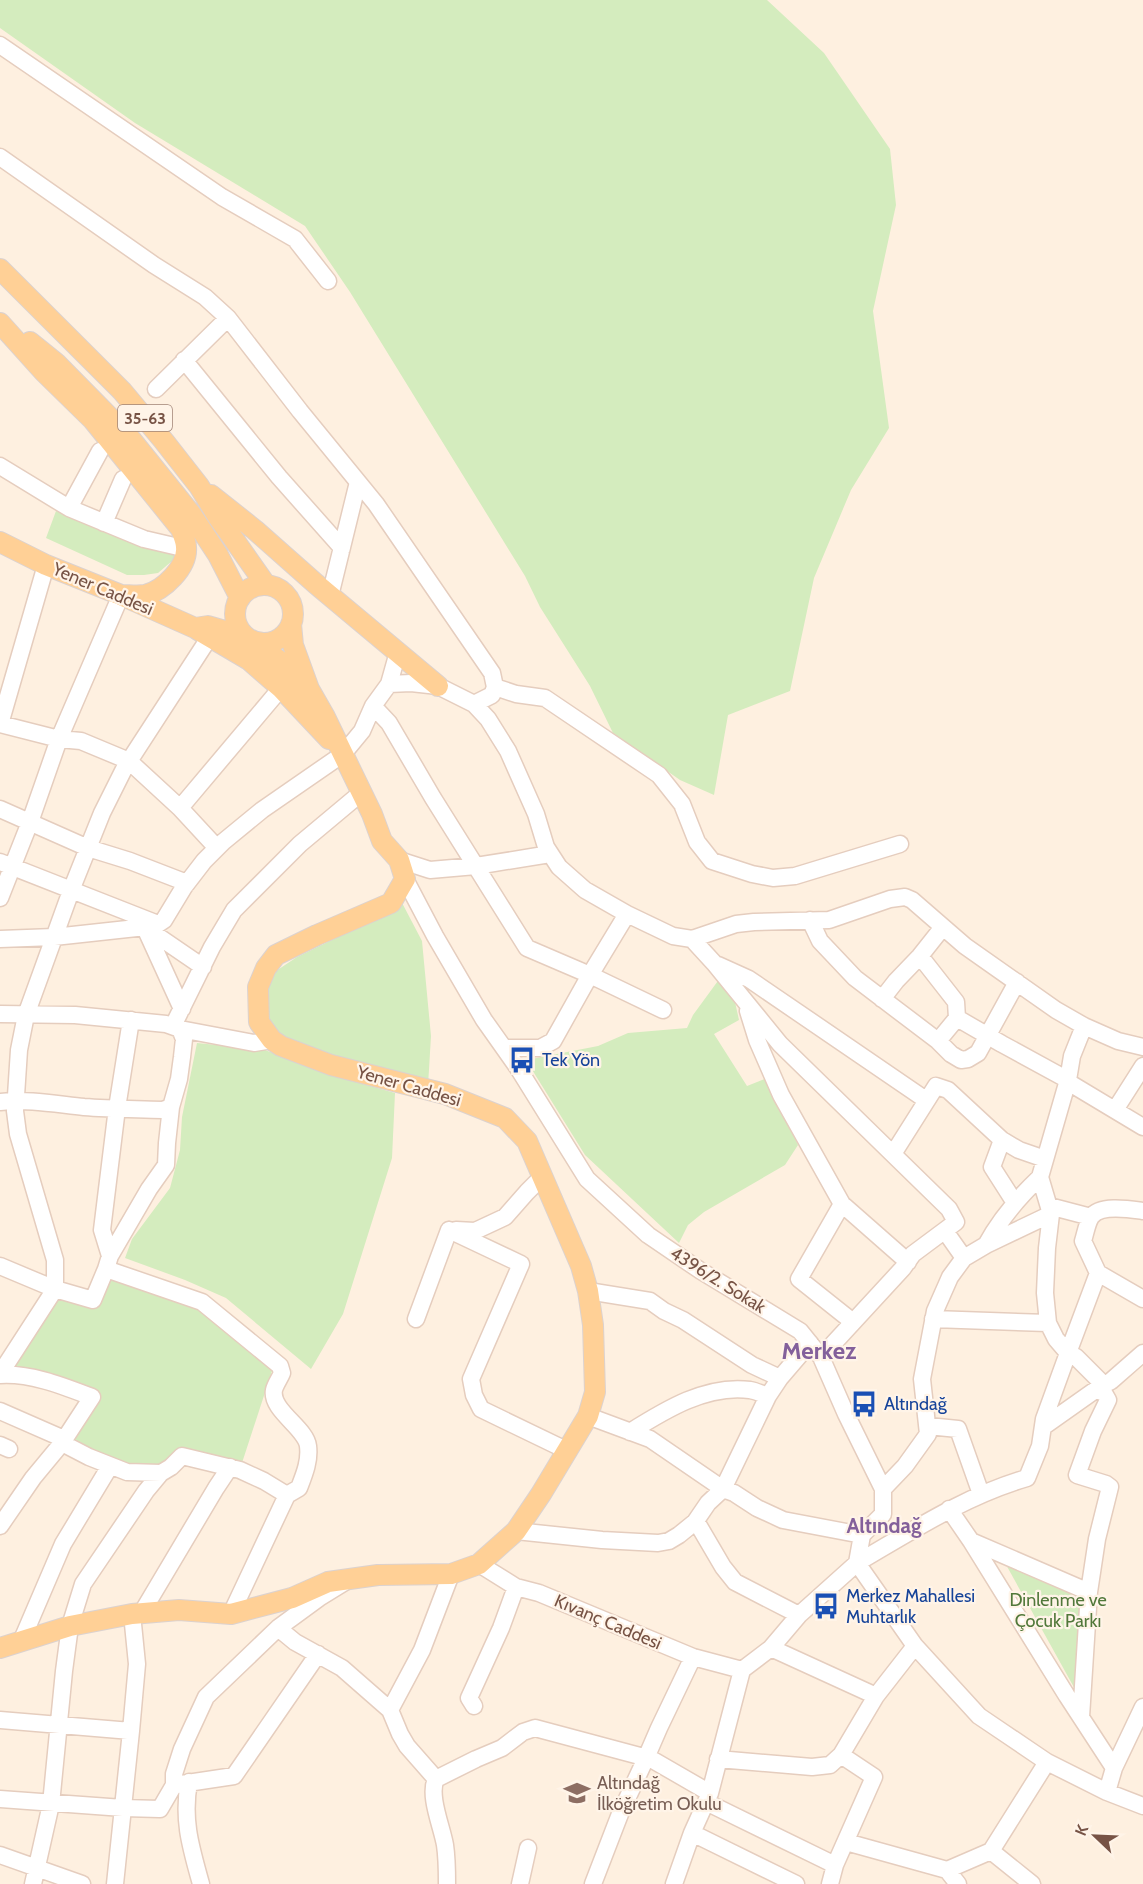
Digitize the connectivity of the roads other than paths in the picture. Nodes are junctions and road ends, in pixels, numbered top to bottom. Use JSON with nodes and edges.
{"nodes":[{"id":1,"x":0,"y":45,"type":"edge"},
{"id":2,"x":0,"y":157,"type":"edge"},
{"id":3,"x":0,"y":270,"type":"edge"},
{"id":4,"x":328,"y":281,"type":"dead end"},
{"id":5,"x":0,"y":317,"type":"edge"},
{"id":6,"x":228,"y":318,"type":"junction"},
{"id":7,"x":0,"y":323,"type":"edge"},
{"id":8,"x":184,"y":360,"type":"junction"},
{"id":9,"x":156,"y":389,"type":"dead end"},
{"id":10,"x":100,"y":452,"type":"dead end"},
{"id":11,"x":1,"y":469,"type":"edge"},
{"id":12,"x":123,"y":479,"type":"dead end"},
{"id":13,"x":357,"y":482,"type":"junction"},
{"id":14,"x":199,"y":486,"type":"junction"},
{"id":15,"x":69,"y":508,"type":"junction"},
{"id":16,"x":104,"y":523,"type":"junction"},
{"id":17,"x":1,"y":547,"type":"edge"},
{"id":18,"x":342,"y":548,"type":"junction"},
{"id":19,"x":187,"y":549,"type":"junction"},
{"id":20,"x":46,"y":565,"type":"junction"},
{"id":21,"x":266,"y":585,"type":"junction"},
{"id":22,"x":121,"y":595,"type":"junction"},
{"id":23,"x":330,"y":596,"type":"junction"},
{"id":24,"x":238,"y":602,"type":"junction"},
{"id":25,"x":291,"y":624,"type":"junction"},
{"id":26,"x":204,"y":631,"type":"junction"},
{"id":27,"x":250,"y":640,"type":"junction"},
{"id":28,"x":398,"y":652,"type":"junction"},
{"id":29,"x":388,"y":684,"type":"junction"},
{"id":30,"x":438,"y":686,"type":"junction"},
{"id":31,"x":495,"y":687,"type":"junction"},
{"id":32,"x":281,"y":688,"type":"junction"},
{"id":33,"x":309,"y":689,"type":"junction"},
{"id":34,"x":474,"y":704,"type":"junction"},
{"id":35,"x":373,"y":706,"type":"junction"},
{"id":36,"x":59,"y":739,"type":"junction"},
{"id":37,"x":343,"y":754,"type":"junction"},
{"id":38,"x":129,"y":761,"type":"junction"},
{"id":39,"x":362,"y":793,"type":"junction"},
{"id":40,"x":180,"y":808,"type":"junction"},
{"id":41,"x":0,"y":809,"type":"edge"},
{"id":42,"x":30,"y":822,"type":"junction"},
{"id":43,"x":900,"y":844,"type":"dead end"},
{"id":44,"x":88,"y":848,"type":"junction"},
{"id":45,"x":217,"y":849,"type":"junction"},
{"id":46,"x":550,"y":854,"type":"junction"},
{"id":47,"x":399,"y":860,"type":"junction"},
{"id":48,"x":6,"y":864,"type":"edge"},
{"id":49,"x":476,"y":866,"type":"junction"},
{"id":50,"x":405,"y":879,"type":"junction"},
{"id":51,"x":187,"y":883,"type":"junction"},
{"id":52,"x":71,"y":891,"type":"junction"},
{"id":53,"x":0,"y":898,"type":"edge"},
{"id":54,"x":627,"y":914,"type":"junction"},
{"id":55,"x":810,"y":921,"type":"junction"},
{"id":56,"x":152,"y":926,"type":"junction"},
{"id":57,"x":943,"y":927,"type":"junction"},
{"id":58,"x":54,"y":937,"type":"junction"},
{"id":59,"x":0,"y":939,"type":"edge"},
{"id":60,"x":692,"y":939,"type":"junction"},
{"id":61,"x":920,"y":956,"type":"junction"},
{"id":62,"x":714,"y":963,"type":"junction"},
{"id":63,"x":202,"y":967,"type":"junction"},
{"id":64,"x":590,"y":975,"type":"junction"},
{"id":65,"x":1017,"y":982,"type":"junction"},
{"id":66,"x":882,"y":999,"type":"junction"},
{"id":67,"x":746,"y":1004,"type":"junction"},
{"id":68,"x":182,"y":1009,"type":"junction"},
{"id":69,"x":663,"y":1010,"type":"dead end"},
{"id":70,"x":0,"y":1014,"type":"edge"},
{"id":71,"x":26,"y":1016,"type":"junction"},
{"id":72,"x":957,"y":1018,"type":"junction"},
{"id":73,"x":131,"y":1020,"type":"junction"},
{"id":74,"x":1084,"y":1026,"type":"junction"},
{"id":75,"x":176,"y":1027,"type":"junction"},
{"id":76,"x":987,"y":1035,"type":"junction"},
{"id":77,"x":272,"y":1040,"type":"junction"},
{"id":78,"x":938,"y":1041,"type":"junction"},
{"id":79,"x":1143,"y":1047,"type":"edge"},
{"id":80,"x":504,"y":1048,"type":"junction"},
{"id":81,"x":1140,"y":1075,"type":"edge"},
{"id":82,"x":1068,"y":1081,"type":"junction"},
{"id":83,"x":926,"y":1100,"type":"junction"},
{"id":84,"x":8,"y":1101,"type":"edge"},
{"id":85,"x":171,"y":1107,"type":"junction"},
{"id":86,"x":117,"y":1108,"type":"junction"},
{"id":87,"x":1115,"y":1110,"type":"junction"},
{"id":88,"x":1143,"y":1127,"type":"edge"},
{"id":89,"x":1002,"y":1140,"type":"junction"},
{"id":90,"x":893,"y":1154,"type":"junction"},
{"id":91,"x":1044,"y":1159,"type":"junction"},
{"id":92,"x":543,"y":1176,"type":"junction"},
{"id":93,"x":1040,"y":1177,"type":"junction"},
{"id":94,"x":1015,"y":1203,"type":"junction"},
{"id":95,"x":842,"y":1204,"type":"junction"},
{"id":96,"x":1050,"y":1210,"type":"junction"},
{"id":97,"x":1143,"y":1210,"type":"edge"},
{"id":98,"x":1091,"y":1217,"type":"junction"},
{"id":99,"x":449,"y":1230,"type":"junction"},
{"id":100,"x":945,"y":1231,"type":"junction"},
{"id":101,"x":986,"y":1245,"type":"junction"},
{"id":102,"x":964,"y":1258,"type":"junction"},
{"id":103,"x":908,"y":1262,"type":"junction"},
{"id":104,"x":108,"y":1263,"type":"junction"},
{"id":105,"x":0,"y":1266,"type":"edge"},
{"id":106,"x":1098,"y":1273,"type":"junction"},
{"id":107,"x":55,"y":1289,"type":"junction"},
{"id":108,"x":588,"y":1291,"type":"junction"},
{"id":109,"x":1143,"y":1299,"type":"edge"},
{"id":110,"x":416,"y":1319,"type":"dead end"},
{"id":111,"x":933,"y":1319,"type":"junction"},
{"id":112,"x":853,"y":1322,"type":"junction"},
{"id":113,"x":1048,"y":1323,"type":"junction"},
{"id":114,"x":810,"y":1343,"type":"junction"},
{"id":115,"x":1068,"y":1353,"type":"junction"},
{"id":116,"x":1143,"y":1353,"type":"edge"},
{"id":117,"x":821,"y":1358,"type":"junction"},
{"id":118,"x":0,"y":1375,"type":"edge"},
{"id":119,"x":780,"y":1378,"type":"junction"},
{"id":120,"x":1099,"y":1387,"type":"junction"},
{"id":121,"x":768,"y":1396,"type":"junction"},
{"id":122,"x":0,"y":1411,"type":"edge"},
{"id":123,"x":588,"y":1416,"type":"junction"},
{"id":124,"x":928,"y":1426,"type":"junction"},
{"id":125,"x":1043,"y":1427,"type":"junction"},
{"id":126,"x":630,"y":1432,"type":"junction"},
{"id":127,"x":63,"y":1441,"type":"junction"},
{"id":128,"x":567,"y":1451,"type":"junction"},
{"id":129,"x":110,"y":1466,"type":"junction"},
{"id":130,"x":230,"y":1467,"type":"junction"},
{"id":131,"x":161,"y":1473,"type":"junction"},
{"id":132,"x":723,"y":1489,"type":"junction"},
{"id":133,"x":883,"y":1489,"type":"junction"},
{"id":134,"x":981,"y":1494,"type":"junction"},
{"id":135,"x":287,"y":1495,"type":"junction"},
{"id":136,"x":948,"y":1509,"type":"junction"},
{"id":137,"x":3,"y":1515,"type":"edge"},
{"id":138,"x":696,"y":1521,"type":"junction"},
{"id":139,"x":516,"y":1531,"type":"junction"},
{"id":140,"x":862,"y":1534,"type":"junction"},
{"id":141,"x":972,"y":1541,"type":"junction"},
{"id":142,"x":857,"y":1563,"type":"junction"},
{"id":143,"x":479,"y":1564,"type":"junction"},
{"id":144,"x":451,"y":1574,"type":"junction"},
{"id":145,"x":352,"y":1578,"type":"junction"},
{"id":146,"x":516,"y":1587,"type":"junction"},
{"id":147,"x":1089,"y":1592,"type":"junction"},
{"id":148,"x":137,"y":1614,"type":"junction"},
{"id":149,"x":231,"y":1614,"type":"junction"},
{"id":150,"x":798,"y":1615,"type":"junction"},
{"id":151,"x":70,"y":1626,"type":"junction"},
{"id":152,"x":278,"y":1628,"type":"junction"},
{"id":153,"x":21,"y":1642,"type":"junction"},
{"id":154,"x":915,"y":1646,"type":"junction"},
{"id":155,"x":0,"y":1648,"type":"edge"},
{"id":156,"x":771,"y":1648,"type":"junction"},
{"id":157,"x":318,"y":1654,"type":"junction"},
{"id":158,"x":693,"y":1657,"type":"junction"},
{"id":159,"x":741,"y":1670,"type":"junction"},
{"id":160,"x":876,"y":1696,"type":"junction"},
{"id":161,"x":474,"y":1706,"type":"dead end"},
{"id":162,"x":1143,"y":1707,"type":"edge"},
{"id":163,"x":390,"y":1710,"type":"junction"},
{"id":164,"x":1081,"y":1716,"type":"junction"},
{"id":165,"x":0,"y":1720,"type":"edge"},
{"id":166,"x":59,"y":1724,"type":"junction"},
{"id":167,"x":131,"y":1731,"type":"junction"},
{"id":168,"x":841,"y":1755,"type":"junction"},
{"id":169,"x":646,"y":1758,"type":"junction"},
{"id":170,"x":718,"y":1759,"type":"junction"},
{"id":171,"x":1047,"y":1762,"type":"junction"},
{"id":172,"x":1114,"y":1768,"type":"junction"},
{"id":173,"x":436,"y":1779,"type":"junction"},
{"id":174,"x":182,"y":1783,"type":"junction"},
{"id":175,"x":1107,"y":1792,"type":"junction"},
{"id":176,"x":708,"y":1797,"type":"junction"},
{"id":177,"x":0,"y":1799,"type":"edge"},
{"id":178,"x":51,"y":1804,"type":"junction"},
{"id":179,"x":1143,"y":1806,"type":"edge"},
{"id":180,"x":123,"y":1808,"type":"junction"},
{"id":181,"x":692,"y":1833,"type":"junction"},
{"id":182,"x":846,"y":1842,"type":"junction"},
{"id":183,"x":528,"y":1848,"type":"dead end"},
{"id":184,"x":991,"y":1851,"type":"junction"},
{"id":185,"x":0,"y":1855,"type":"edge"},
{"id":186,"x":835,"y":1866,"type":"junction"},
{"id":187,"x":947,"y":1870,"type":"junction"},
{"id":188,"x":34,"y":1876,"type":"edge"},
{"id":189,"x":82,"y":1884,"type":"edge"},
{"id":190,"x":115,"y":1884,"type":"edge"},
{"id":191,"x":201,"y":1884,"type":"edge"},
{"id":192,"x":447,"y":1884,"type":"edge"},
{"id":193,"x":520,"y":1884,"type":"edge"},
{"id":194,"x":593,"y":1884,"type":"edge"},
{"id":195,"x":674,"y":1884,"type":"edge"},
{"id":196,"x":796,"y":1884,"type":"edge"},
{"id":197,"x":830,"y":1884,"type":"edge"},
{"id":198,"x":958,"y":1884,"type":"edge"},
{"id":199,"x":1032,"y":1884,"type":"edge"}],
"edges":[{"from":1,"to":4,"type":"street"},
{"from":2,"to":6,"type":"street"},
{"from":3,"to":14,"type":"main road","number":"35-63"},
{"from":5,"to":24,"type":"main road","number":"35-63"},
{"from":6,"to":8,"type":"street"},
{"from":6,"to":13,"type":"street"},
{"from":7,"to":19,"type":"main road"},
{"from":8,"to":9,"type":"street"},
{"from":8,"to":18,"type":"street"},
{"from":10,"to":15,"type":"street"},
{"from":11,"to":15,"type":"street"},
{"from":12,"to":16,"type":"street"},
{"from":13,"to":18,"type":"street"},
{"from":13,"to":31,"type":"street"},
{"from":14,"to":21,"type":"main road","number":"35-63"},
{"from":14,"to":23,"type":"main road"},
{"from":15,"to":16,"type":"street"},
{"from":16,"to":19,"type":"street"},
{"from":17,"to":20,"type":"main road","name":"Yener Caddesi"},
{"from":18,"to":23,"type":"street"},
{"from":19,"to":22,"type":"main road"},
{"from":20,"to":22,"type":"main road","name":"Yener Caddesi"},
{"from":20,"to":36,"type":"street"},
{"from":21,"to":24,"type":"main road"},
{"from":21,"to":25,"type":"main road"},
{"from":22,"to":26,"type":"main road","name":"Yener Caddesi"},
{"from":22,"to":36,"type":"street"},
{"from":23,"to":28,"type":"main road"},
{"from":24,"to":26,"type":"main road"},
{"from":24,"to":27,"type":"main road"},
{"from":25,"to":27,"type":"main road"},
{"from":25,"to":33,"type":"main road","name":"Yener Caddesi"},
{"from":26,"to":27,"type":"main road","name":"Yener Caddesi"},
{"from":26,"to":32,"type":"main road"},
{"from":26,"to":38,"type":"street"},
{"from":27,"to":33,"type":"main road","name":"Yener Caddesi"},
{"from":28,"to":29,"type":"street"},
{"from":28,"to":30,"type":"main road"},
{"from":29,"to":30,"type":"street"},
{"from":29,"to":35,"type":"street"},
{"from":30,"to":34,"type":"street"},
{"from":31,"to":34,"type":"street"},
{"from":31,"to":43,"type":"street"},
{"from":32,"to":37,"type":"main road"},
{"from":32,"to":40,"type":"street"},
{"from":33,"to":37,"type":"main road","name":"Yener Caddesi"},
{"from":34,"to":46,"type":"street"},
{"from":35,"to":37,"type":"street"},
{"from":35,"to":49,"type":"street"},
{"from":36,"to":38,"type":"street"},
{"from":36,"to":42,"type":"street"},
{"from":37,"to":39,"type":"main road","name":"Yener Caddesi"},
{"from":37,"to":45,"type":"street"},
{"from":38,"to":40,"type":"street"},
{"from":38,"to":44,"type":"street"},
{"from":39,"to":47,"type":"main road","name":"Yener Caddesi"},
{"from":39,"to":63,"type":"street"},
{"from":40,"to":45,"type":"street"},
{"from":41,"to":42,"type":"street"},
{"from":42,"to":44,"type":"street"},
{"from":42,"to":48,"type":"street"},
{"from":44,"to":51,"type":"street"},
{"from":44,"to":52,"type":"street"},
{"from":45,"to":51,"type":"street"},
{"from":46,"to":49,"type":"street"},
{"from":46,"to":54,"type":"street"},
{"from":47,"to":49,"type":"street"},
{"from":47,"to":50,"type":"main road","name":"Yener Caddesi"},
{"from":48,"to":52,"type":"street"},
{"from":48,"to":53,"type":"street"},
{"from":49,"to":64,"type":"street"},
{"from":50,"to":77,"type":"main road"},
{"from":50,"to":80,"type":"street","name":"4396/2. Sokak"},
{"from":51,"to":56,"type":"street"},
{"from":52,"to":56,"type":"street"},
{"from":52,"to":58,"type":"street"},
{"from":54,"to":60,"type":"street"},
{"from":54,"to":64,"type":"street"},
{"from":55,"to":57,"type":"street"},
{"from":55,"to":60,"type":"street"},
{"from":55,"to":66,"type":"street"},
{"from":56,"to":58,"type":"street"},
{"from":56,"to":63,"type":"street"},
{"from":56,"to":68,"type":"street"},
{"from":57,"to":61,"type":"street"},
{"from":57,"to":65,"type":"street"},
{"from":58,"to":59,"type":"street"},
{"from":58,"to":71,"type":"street"},
{"from":60,"to":62,"type":"street"},
{"from":61,"to":66,"type":"street"},
{"from":61,"to":72,"type":"street"},
{"from":62,"to":67,"type":"street"},
{"from":62,"to":83,"type":"street"},
{"from":63,"to":68,"type":"street"},
{"from":64,"to":69,"type":"street"},
{"from":64,"to":80,"type":"street"},
{"from":65,"to":74,"type":"street"},
{"from":65,"to":76,"type":"street"},
{"from":66,"to":78,"type":"street"},
{"from":67,"to":90,"type":"street"},
{"from":67,"to":95,"type":"street"},
{"from":68,"to":75,"type":"street"},
{"from":70,"to":71,"type":"street"},
{"from":71,"to":73,"type":"street"},
{"from":71,"to":84,"type":"street"},
{"from":72,"to":76,"type":"street"},
{"from":72,"to":78,"type":"street"},
{"from":73,"to":75,"type":"street"},
{"from":73,"to":86,"type":"street"},
{"from":74,"to":79,"type":"street"},
{"from":74,"to":82,"type":"street"},
{"from":75,"to":77,"type":"street"},
{"from":75,"to":85,"type":"street"},
{"from":76,"to":78,"type":"street"},
{"from":76,"to":82,"type":"street"},
{"from":77,"to":92,"type":"main road","name":"Yener Caddesi"},
{"from":80,"to":114,"type":"street","name":"4396/2. Sokak"},
{"from":81,"to":87,"type":"street"},
{"from":82,"to":87,"type":"street"},
{"from":82,"to":91,"type":"street"},
{"from":83,"to":89,"type":"street"},
{"from":83,"to":90,"type":"street"},
{"from":84,"to":86,"type":"street"},
{"from":84,"to":107,"type":"street"},
{"from":85,"to":86,"type":"street"},
{"from":85,"to":104,"type":"street"},
{"from":86,"to":104,"type":"street"},
{"from":87,"to":88,"type":"street"},
{"from":89,"to":91,"type":"street"},
{"from":89,"to":94,"type":"street"},
{"from":90,"to":100,"type":"street"},
{"from":91,"to":93,"type":"street"},
{"from":92,"to":99,"type":"street"},
{"from":92,"to":108,"type":"main road","name":"Yener Caddesi"},
{"from":93,"to":94,"type":"street"},
{"from":93,"to":96,"type":"street"},
{"from":94,"to":101,"type":"street"},
{"from":95,"to":103,"type":"street"},
{"from":95,"to":112,"type":"street"},
{"from":96,"to":98,"type":"street"},
{"from":96,"to":101,"type":"street"},
{"from":96,"to":113,"type":"street"},
{"from":97,"to":98,"type":"street"},
{"from":98,"to":106,"type":"street"},
{"from":99,"to":110,"type":"street"},
{"from":99,"to":128,"type":"street"},
{"from":100,"to":102,"type":"street"},
{"from":100,"to":103,"type":"street"},
{"from":101,"to":102,"type":"street"},
{"from":102,"to":111,"type":"street"},
{"from":103,"to":112,"type":"street"},
{"from":104,"to":107,"type":"street"},
{"from":104,"to":135,"type":"street"},
{"from":105,"to":107,"type":"street"},
{"from":106,"to":109,"type":"street"},
{"from":106,"to":115,"type":"street"},
{"from":107,"to":118,"type":"street"},
{"from":108,"to":119,"type":"street"},
{"from":108,"to":123,"type":"main road","name":"Yener Caddesi"},
{"from":111,"to":113,"type":"street"},
{"from":111,"to":124,"type":"street"},
{"from":112,"to":117,"type":"street"},
{"from":113,"to":115,"type":"street"},
{"from":114,"to":117,"type":"street","name":"4396/2. Sokak"},
{"from":114,"to":119,"type":"street"},
{"from":115,"to":120,"type":"street"},
{"from":115,"to":125,"type":"street"},
{"from":116,"to":120,"type":"street"},
{"from":117,"to":133,"type":"street","name":"4396/2. Sokak"},
{"from":118,"to":127,"type":"street"},
{"from":119,"to":121,"type":"street"},
{"from":120,"to":125,"type":"street"},
{"from":120,"to":147,"type":"street"},
{"from":121,"to":126,"type":"street"},
{"from":121,"to":132,"type":"street"},
{"from":122,"to":127,"type":"street"},
{"from":123,"to":126,"type":"street"},
{"from":123,"to":128,"type":"main road","name":"Yener Caddesi"},
{"from":124,"to":133,"type":"street"},
{"from":124,"to":134,"type":"street"},
{"from":125,"to":134,"type":"street"},
{"from":126,"to":132,"type":"street"},
{"from":127,"to":129,"type":"street"},
{"from":127,"to":137,"type":"street"},
{"from":128,"to":139,"type":"main road","name":"Yener Caddesi"},
{"from":129,"to":131,"type":"street"},
{"from":129,"to":153,"type":"street"},
{"from":130,"to":131,"type":"street"},
{"from":130,"to":135,"type":"street"},
{"from":130,"to":148,"type":"street"},
{"from":131,"to":151,"type":"street"},
{"from":132,"to":138,"type":"street"},
{"from":132,"to":140,"type":"street"},
{"from":133,"to":140,"type":"street"},
{"from":134,"to":136,"type":"street"},
{"from":135,"to":149,"type":"street"},
{"from":136,"to":141,"type":"street"},
{"from":136,"to":142,"type":"street"},
{"from":138,"to":139,"type":"street"},
{"from":138,"to":150,"type":"street"},
{"from":139,"to":143,"type":"main road","name":"Yener Caddesi"},
{"from":140,"to":142,"type":"street"},
{"from":141,"to":147,"type":"street"},
{"from":141,"to":164,"type":"street"},
{"from":142,"to":150,"type":"street"},
{"from":142,"to":154,"type":"street"},
{"from":143,"to":144,"type":"main road"},
{"from":143,"to":146,"type":"street","name":"Kıvanç Caddesi"},
{"from":144,"to":145,"type":"main road"},
{"from":144,"to":163,"type":"street"},
{"from":145,"to":149,"type":"main road"},
{"from":145,"to":152,"type":"street"},
{"from":146,"to":158,"type":"street","name":"Kıvanç Caddesi"},
{"from":146,"to":161,"type":"street"},
{"from":147,"to":164,"type":"street"},
{"from":148,"to":149,"type":"main road"},
{"from":148,"to":151,"type":"main road"},
{"from":148,"to":167,"type":"street"},
{"from":150,"to":156,"type":"street"},
{"from":151,"to":153,"type":"main road"},
{"from":151,"to":166,"type":"street"},
{"from":152,"to":157,"type":"street"},
{"from":152,"to":174,"type":"street"},
{"from":153,"to":155,"type":"main road"},
{"from":154,"to":160,"type":"street"},
{"from":154,"to":171,"type":"street"},
{"from":156,"to":159,"type":"street"},
{"from":156,"to":160,"type":"street"},
{"from":157,"to":163,"type":"street"},
{"from":157,"to":174,"type":"street"},
{"from":158,"to":159,"type":"street","name":"Kıvanç Caddesi"},
{"from":158,"to":169,"type":"street"},
{"from":159,"to":170,"type":"street"},
{"from":160,"to":168,"type":"street"},
{"from":162,"to":172,"type":"street"},
{"from":163,"to":173,"type":"street"},
{"from":164,"to":172,"type":"street"},
{"from":165,"to":166,"type":"street"},
{"from":166,"to":167,"type":"street"},
{"from":166,"to":178,"type":"street"},
{"from":167,"to":180,"type":"street"},
{"from":168,"to":170,"type":"street"},
{"from":168,"to":182,"type":"street"},
{"from":169,"to":173,"type":"street"},
{"from":169,"to":176,"type":"street"},
{"from":169,"to":194,"type":"street"},
{"from":170,"to":176,"type":"street"},
{"from":171,"to":175,"type":"street"},
{"from":171,"to":184,"type":"street"},
{"from":172,"to":175,"type":"street"},
{"from":173,"to":192,"type":"street"},
{"from":174,"to":180,"type":"street"},
{"from":174,"to":191,"type":"street"},
{"from":175,"to":179,"type":"street"},
{"from":176,"to":181,"type":"street"},
{"from":176,"to":186,"type":"street"},
{"from":177,"to":178,"type":"street"},
{"from":178,"to":180,"type":"street"},
{"from":178,"to":188,"type":"street"},
{"from":180,"to":190,"type":"street"},
{"from":181,"to":195,"type":"street"},
{"from":181,"to":196,"type":"street"},
{"from":182,"to":186,"type":"street"},
{"from":182,"to":187,"type":"street"},
{"from":183,"to":193,"type":"street"},
{"from":184,"to":187,"type":"street"},
{"from":184,"to":199,"type":"street"},
{"from":185,"to":188,"type":"street"},
{"from":186,"to":197,"type":"street"},
{"from":187,"to":198,"type":"street"},
{"from":188,"to":189,"type":"street"}]}
